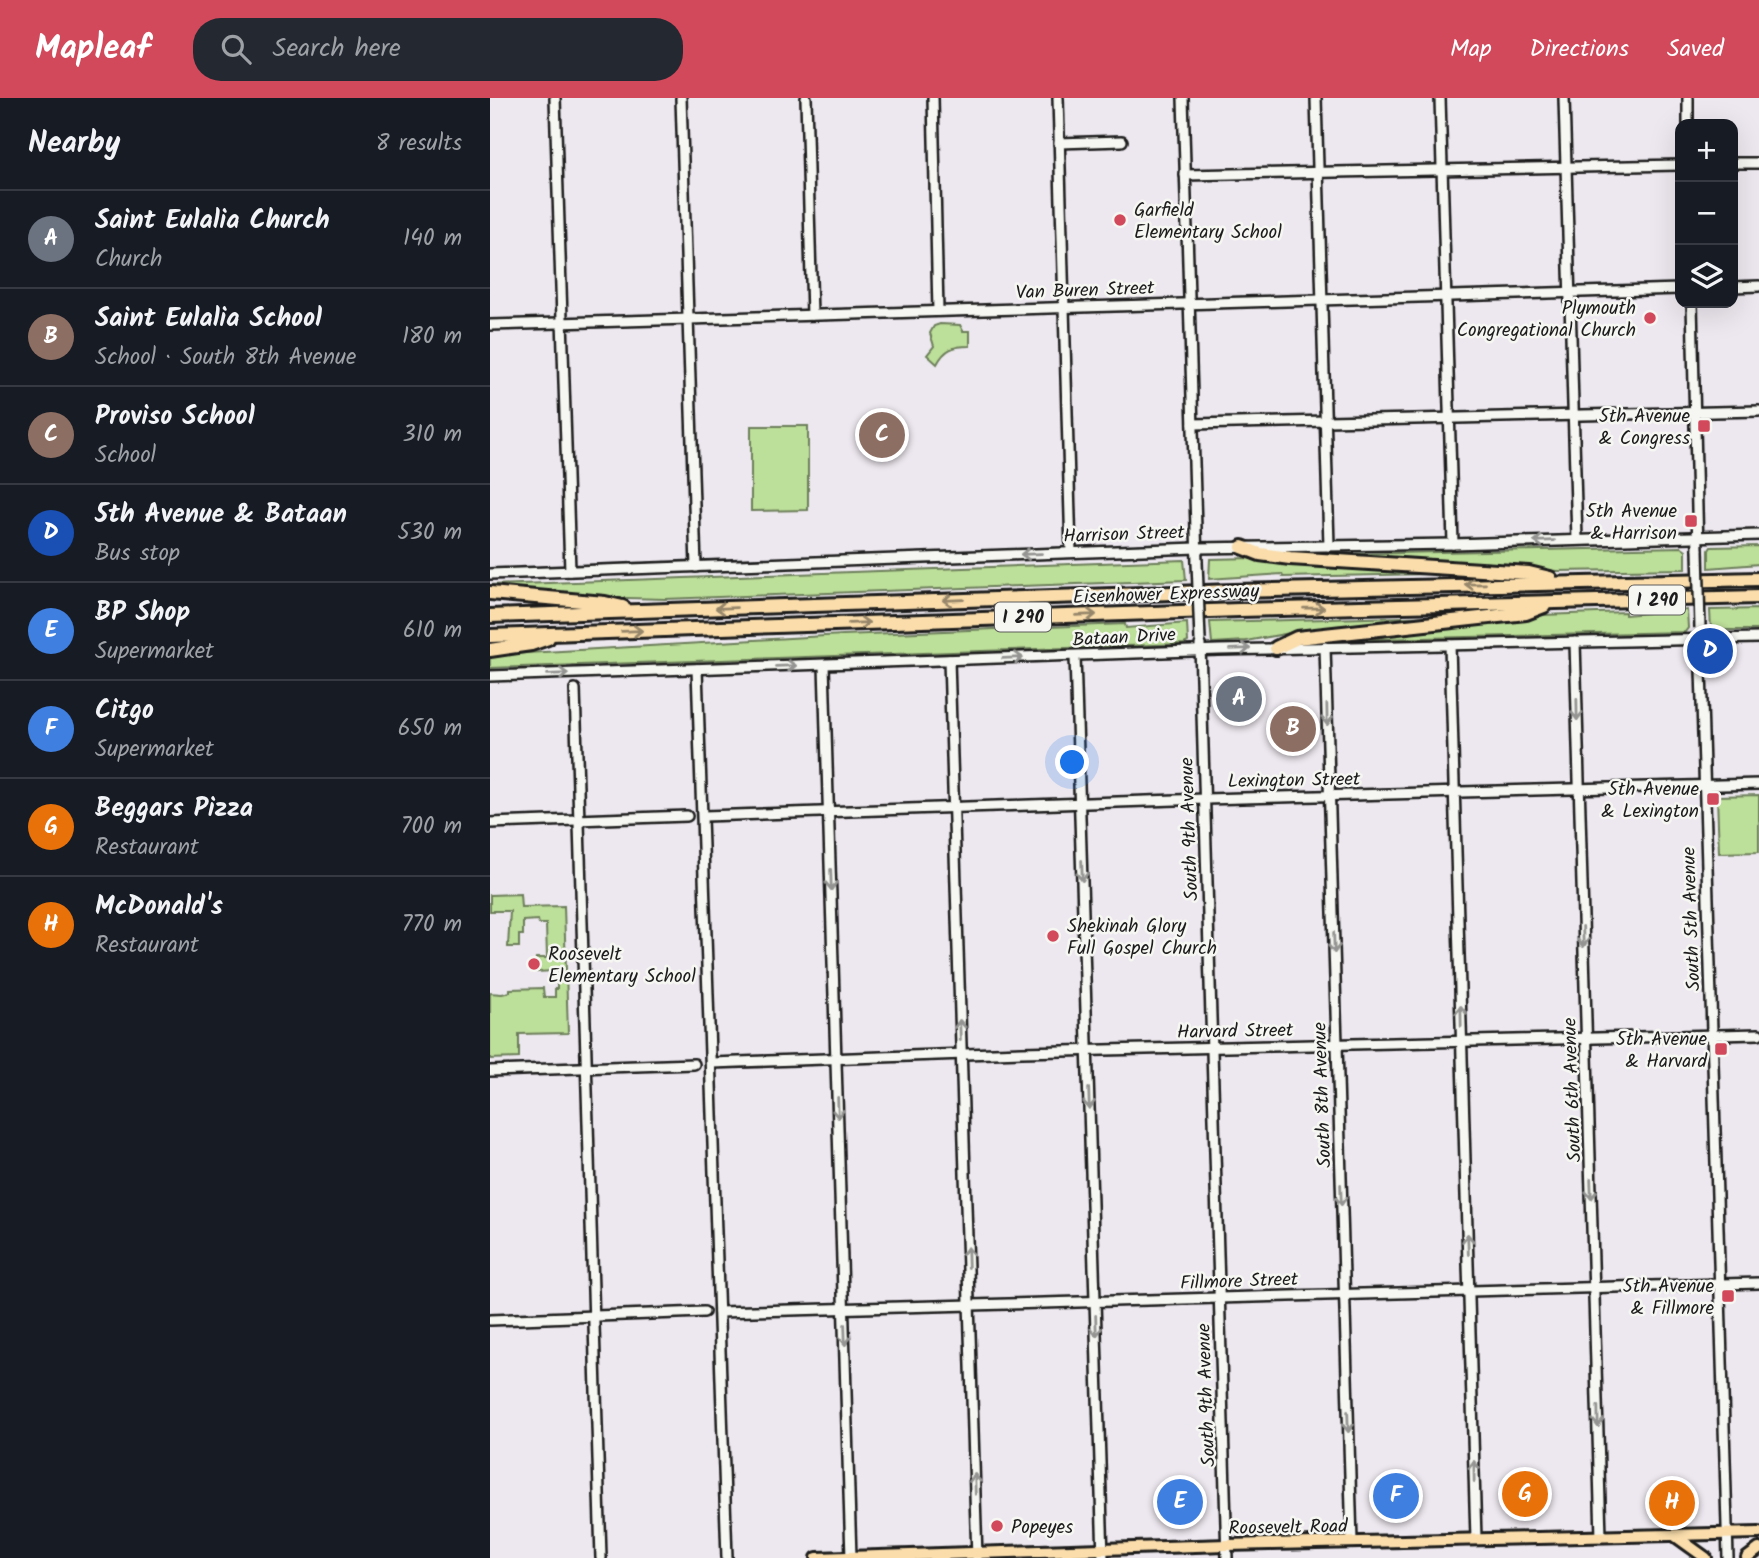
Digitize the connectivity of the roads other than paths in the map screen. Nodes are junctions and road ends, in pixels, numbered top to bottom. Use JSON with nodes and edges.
{"nodes":[{"id":1,"x":555,"y":98,"type":"edge"},
{"id":2,"x":681,"y":98,"type":"edge"},
{"id":3,"x":806,"y":98,"type":"edge"},
{"id":4,"x":933,"y":98,"type":"edge"},
{"id":5,"x":1058,"y":98,"type":"edge"},
{"id":6,"x":1183,"y":98,"type":"edge"},
{"id":7,"x":1316,"y":98,"type":"edge"},
{"id":8,"x":1440,"y":98,"type":"edge"},
{"id":9,"x":1564,"y":98,"type":"edge"},
{"id":10,"x":1688,"y":98,"type":"edge"},
{"id":11,"x":1688,"y":119,"type":"edge"},
{"id":12,"x":1122,"y":141,"type":"dead end"},
{"id":13,"x":1059,"y":143,"type":"junction"},
{"id":14,"x":1738,"y":163,"type":"edge"},
{"id":15,"x":1759,"y":163,"type":"edge"},
{"id":16,"x":1675,"y":164,"type":"edge"},
{"id":17,"x":1566,"y":167,"type":"junction"},
{"id":18,"x":1442,"y":170,"type":"junction"},
{"id":19,"x":1318,"y":173,"type":"junction"},
{"id":20,"x":1185,"y":176,"type":"junction"},
{"id":21,"x":1759,"y":286,"type":"edge"},
{"id":22,"x":1738,"y":287,"type":"edge"},
{"id":23,"x":1675,"y":289,"type":"edge"},
{"id":24,"x":1570,"y":292,"type":"junction"},
{"id":25,"x":1446,"y":296,"type":"junction"},
{"id":26,"x":1322,"y":300,"type":"junction"},
{"id":27,"x":1189,"y":304,"type":"junction"},
{"id":28,"x":1064,"y":307,"type":"junction"},
{"id":29,"x":1692,"y":308,"type":"edge"},
{"id":30,"x":938,"y":311,"type":"junction"},
{"id":31,"x":812,"y":315,"type":"junction"},
{"id":32,"x":689,"y":319,"type":"junction"},
{"id":33,"x":563,"y":323,"type":"junction"},
{"id":34,"x":490,"y":325,"type":"edge"},
{"id":35,"x":1759,"y":411,"type":"edge"},
{"id":36,"x":1695,"y":412,"type":"junction"},
{"id":37,"x":1573,"y":415,"type":"junction"},
{"id":38,"x":1449,"y":418,"type":"junction"},
{"id":39,"x":1325,"y":421,"type":"junction"},
{"id":40,"x":1193,"y":424,"type":"junction"},
{"id":41,"x":1759,"y":535,"type":"edge"},
{"id":42,"x":1698,"y":537,"type":"junction"},
{"id":43,"x":1577,"y":540,"type":"junction"},
{"id":44,"x":1452,"y":544,"type":"junction"},
{"id":45,"x":1329,"y":546,"type":"junction"},
{"id":46,"x":1242,"y":547,"type":"junction"},
{"id":47,"x":1197,"y":548,"type":"junction"},
{"id":48,"x":1070,"y":552,"type":"junction"},
{"id":49,"x":696,"y":567,"type":"junction"},
{"id":50,"x":570,"y":571,"type":"junction"},
{"id":51,"x":490,"y":574,"type":"edge"},
{"id":52,"x":1759,"y":579,"type":"edge"},
{"id":53,"x":1567,"y":582,"type":"junction"},
{"id":54,"x":490,"y":593,"type":"edge"},
{"id":55,"x":1759,"y":597,"type":"edge"},
{"id":56,"x":1556,"y":602,"type":"junction"},
{"id":57,"x":640,"y":611,"type":"junction"},
{"id":58,"x":490,"y":616,"type":"edge"},
{"id":59,"x":560,"y":633,"type":"junction"},
{"id":60,"x":490,"y":636,"type":"edge"},
{"id":61,"x":1759,"y":638,"type":"edge"},
{"id":62,"x":1700,"y":639,"type":"junction"},
{"id":63,"x":1576,"y":642,"type":"junction"},
{"id":64,"x":1450,"y":645,"type":"junction"},
{"id":65,"x":1325,"y":647,"type":"junction"},
{"id":66,"x":1276,"y":648,"type":"junction"},
{"id":67,"x":490,"y":650,"type":"edge"},
{"id":68,"x":1200,"y":650,"type":"junction"},
{"id":69,"x":1075,"y":656,"type":"junction"},
{"id":70,"x":949,"y":660,"type":"junction"},
{"id":71,"x":824,"y":665,"type":"junction"},
{"id":72,"x":697,"y":669,"type":"junction"},
{"id":73,"x":490,"y":676,"type":"edge"},
{"id":74,"x":575,"y":689,"type":"dead end"},
{"id":75,"x":1759,"y":784,"type":"edge"},
{"id":76,"x":1704,"y":786,"type":"junction"},
{"id":77,"x":1579,"y":789,"type":"junction"},
{"id":78,"x":1455,"y":792,"type":"junction"},
{"id":79,"x":1329,"y":796,"type":"junction"},
{"id":80,"x":1205,"y":799,"type":"junction"},
{"id":81,"x":1080,"y":803,"type":"junction"},
{"id":82,"x":954,"y":807,"type":"junction"},
{"id":83,"x":829,"y":812,"type":"junction"},
{"id":84,"x":687,"y":816,"type":"dead end"},
{"id":85,"x":704,"y":816,"type":"junction"},
{"id":86,"x":578,"y":820,"type":"junction"},
{"id":87,"x":490,"y":823,"type":"edge"},
{"id":88,"x":1759,"y":1034,"type":"edge"},
{"id":89,"x":1712,"y":1035,"type":"junction"},
{"id":90,"x":1587,"y":1039,"type":"junction"},
{"id":91,"x":1461,"y":1042,"type":"junction"},
{"id":92,"x":1337,"y":1045,"type":"junction"},
{"id":93,"x":1212,"y":1048,"type":"junction"},
{"id":94,"x":1087,"y":1051,"type":"junction"},
{"id":95,"x":961,"y":1055,"type":"junction"},
{"id":96,"x":836,"y":1059,"type":"junction"},
{"id":97,"x":694,"y":1063,"type":"dead end"},
{"id":98,"x":712,"y":1063,"type":"junction"},
{"id":99,"x":585,"y":1067,"type":"junction"},
{"id":100,"x":490,"y":1070,"type":"edge"},
{"id":101,"x":1759,"y":1283,"type":"edge"},
{"id":102,"x":1719,"y":1284,"type":"junction"},
{"id":103,"x":1595,"y":1288,"type":"junction"},
{"id":104,"x":1470,"y":1291,"type":"junction"},
{"id":105,"x":1344,"y":1294,"type":"junction"},
{"id":106,"x":1220,"y":1297,"type":"junction"},
{"id":107,"x":1095,"y":1301,"type":"junction"},
{"id":108,"x":970,"y":1305,"type":"junction"},
{"id":109,"x":844,"y":1308,"type":"junction"},
{"id":110,"x":704,"y":1312,"type":"dead end"},
{"id":111,"x":719,"y":1312,"type":"junction"},
{"id":112,"x":593,"y":1317,"type":"junction"},
{"id":113,"x":490,"y":1320,"type":"edge"},
{"id":114,"x":1759,"y":1533,"type":"edge"},
{"id":115,"x":1727,"y":1534,"type":"junction"},
{"id":116,"x":1674,"y":1535,"type":"junction"},
{"id":117,"x":1601,"y":1537,"type":"junction"},
{"id":118,"x":1476,"y":1539,"type":"junction"},
{"id":119,"x":1352,"y":1542,"type":"junction"},
{"id":120,"x":1227,"y":1545,"type":"junction"},
{"id":121,"x":1759,"y":1549,"type":"edge"},
{"id":122,"x":1102,"y":1553,"type":"edge"},
{"id":123,"x":977,"y":1555,"type":"edge"},
{"id":124,"x":851,"y":1557,"type":"edge"},
{"id":125,"x":601,"y":1558,"type":"edge"},
{"id":126,"x":727,"y":1558,"type":"edge"},
{"id":127,"x":817,"y":1558,"type":"edge"},
{"id":128,"x":1227,"y":1558,"type":"edge"},
{"id":129,"x":1706,"y":1558,"type":"edge"},
{"id":130,"x":1728,"y":1558,"type":"edge"},
{"id":131,"x":1747,"y":1558,"type":"edge"}],
"edges":[{"from":1,"to":33,"type":"street"},
{"from":2,"to":32,"type":"street"},
{"from":3,"to":31,"type":"street"},
{"from":4,"to":30,"type":"street"},
{"from":5,"to":13,"type":"street"},
{"from":6,"to":20,"type":"street","name":"South 9th Avenue"},
{"from":7,"to":19,"type":"street"},
{"from":8,"to":18,"type":"street"},
{"from":9,"to":17,"type":"street"},
{"from":10,"to":11,"type":"street"},
{"from":12,"to":13,"type":"street"},
{"from":13,"to":28,"type":"street"},
{"from":14,"to":15,"type":"street"},
{"from":16,"to":17,"type":"street"},
{"from":17,"to":18,"type":"street"},
{"from":17,"to":24,"type":"street"},
{"from":18,"to":19,"type":"street"},
{"from":18,"to":25,"type":"street"},
{"from":19,"to":20,"type":"street"},
{"from":19,"to":26,"type":"street"},
{"from":20,"to":27,"type":"street","name":"South 9th Avenue"},
{"from":21,"to":22,"type":"street"},
{"from":23,"to":24,"type":"street","name":"Van Buren Street"},
{"from":24,"to":25,"type":"street","name":"Van Buren Street"},
{"from":24,"to":37,"type":"street"},
{"from":25,"to":26,"type":"street","name":"Van Buren Street"},
{"from":25,"to":38,"type":"street"},
{"from":26,"to":27,"type":"street","name":"Van Buren Street"},
{"from":26,"to":39,"type":"street"},
{"from":27,"to":28,"type":"street","name":"Van Buren Street"},
{"from":27,"to":40,"type":"street","name":"South 9th Avenue"},
{"from":28,"to":30,"type":"street","name":"Van Buren Street"},
{"from":28,"to":48,"type":"street"},
{"from":29,"to":36,"type":"street","name":"South 5th Avenue"},
{"from":30,"to":31,"type":"street","name":"Van Buren Street"},
{"from":31,"to":32,"type":"street","name":"Van Buren Street"},
{"from":32,"to":33,"type":"street","name":"Van Buren Street"},
{"from":32,"to":49,"type":"street"},
{"from":33,"to":34,"type":"street","name":"Van Buren Street"},
{"from":33,"to":50,"type":"street"},
{"from":35,"to":36,"type":"street"},
{"from":36,"to":37,"type":"street"},
{"from":36,"to":42,"type":"street","name":"South 5th Avenue"},
{"from":37,"to":38,"type":"street"},
{"from":37,"to":43,"type":"street"},
{"from":38,"to":39,"type":"street"},
{"from":38,"to":44,"type":"street"},
{"from":39,"to":40,"type":"street"},
{"from":39,"to":45,"type":"street"},
{"from":40,"to":47,"type":"street","name":"South 9th Avenue"},
{"from":41,"to":42,"type":"street","name":"Harrison Street"},
{"from":42,"to":43,"type":"street","name":"Harrison Street"},
{"from":42,"to":62,"type":"street","name":"South 5th Avenue","bridge":true},
{"from":43,"to":44,"type":"street","name":"Harrison Street","one_way":true},
{"from":44,"to":45,"type":"street","name":"Harrison Street"},
{"from":45,"to":46,"type":"street","name":"Harrison Street"},
{"from":46,"to":47,"type":"street","name":"Harrison Street"},
{"from":46,"to":53,"type":"highway"},
{"from":47,"to":48,"type":"street","name":"Harrison Street"},
{"from":47,"to":68,"type":"street","name":"South 9th Avenue","bridge":true},
{"from":48,"to":49,"type":"street","name":"Harrison Street","one_way":true},
{"from":49,"to":50,"type":"street","name":"Harrison Street"},
{"from":50,"to":51,"type":"street","name":"Harrison Street"},
{"from":52,"to":53,"type":"highway","name":"Eisenhower Expressway","number":"I 290"},
{"from":53,"to":57,"type":"highway","name":"Eisenhower Expressway","number":"I 290","one_way":true},
{"from":54,"to":57,"type":"highway"},
{"from":55,"to":56,"type":"highway","name":"Eisenhower Expressway","number":"I 290"},
{"from":59,"to":56,"type":"highway","name":"Eisenhower Expressway","number":"I 290","one_way":true},
{"from":56,"to":66,"type":"highway"},
{"from":57,"to":58,"type":"highway","name":"Eisenhower Expressway","number":"I 290"},
{"from":59,"to":60,"type":"highway","name":"Eisenhower Expressway","number":"I 290"},
{"from":59,"to":67,"type":"highway"},
{"from":61,"to":62,"type":"street","name":"Bataan Drive"},
{"from":62,"to":63,"type":"street","name":"Bataan Drive"},
{"from":62,"to":76,"type":"street","name":"South 5th Avenue"},
{"from":63,"to":64,"type":"street","name":"Bataan Drive"},
{"from":63,"to":77,"type":"street","name":"South 6th Avenue","one_way":true},
{"from":64,"to":65,"type":"street","name":"Bataan Drive"},
{"from":64,"to":78,"type":"street"},
{"from":65,"to":66,"type":"street","name":"Bataan Drive"},
{"from":65,"to":79,"type":"street","name":"South 8th Avenue","one_way":true},
{"from":68,"to":66,"type":"street","name":"Bataan Drive","one_way":true},
{"from":68,"to":69,"type":"street","name":"Bataan Drive"},
{"from":68,"to":80,"type":"street","name":"South 9th Avenue"},
{"from":70,"to":69,"type":"street","name":"Bataan Drive","one_way":true},
{"from":69,"to":81,"type":"street"},
{"from":70,"to":71,"type":"street","name":"Bataan Drive"},
{"from":70,"to":82,"type":"street"},
{"from":72,"to":71,"type":"street","name":"Bataan Drive","one_way":true},
{"from":71,"to":83,"type":"street"},
{"from":73,"to":72,"type":"street","name":"Bataan Drive","one_way":true},
{"from":72,"to":85,"type":"street"},
{"from":74,"to":86,"type":"street"},
{"from":75,"to":76,"type":"street","name":"Lexington Street"},
{"from":76,"to":77,"type":"street","name":"Lexington Street"},
{"from":76,"to":89,"type":"street","name":"South 5th Avenue"},
{"from":77,"to":78,"type":"street","name":"Lexington Street"},
{"from":77,"to":90,"type":"street","name":"South 6th Avenue","one_way":true},
{"from":78,"to":79,"type":"street","name":"Lexington Street"},
{"from":91,"to":78,"type":"street","one_way":true},
{"from":79,"to":80,"type":"street","name":"Lexington Street"},
{"from":79,"to":92,"type":"street","name":"South 8th Avenue","one_way":true},
{"from":80,"to":81,"type":"street","name":"Lexington Street"},
{"from":80,"to":93,"type":"street","name":"South 9th Avenue"},
{"from":81,"to":82,"type":"street","name":"Lexington Street"},
{"from":81,"to":94,"type":"street","one_way":true},
{"from":82,"to":83,"type":"street","name":"Lexington Street"},
{"from":95,"to":82,"type":"street","one_way":true},
{"from":83,"to":85,"type":"street","name":"Lexington Street"},
{"from":83,"to":96,"type":"street","one_way":true},
{"from":84,"to":86,"type":"street"},
{"from":85,"to":98,"type":"street"},
{"from":86,"to":87,"type":"street"},
{"from":86,"to":99,"type":"street"},
{"from":88,"to":89,"type":"street","name":"Harvard Street"},
{"from":89,"to":90,"type":"street","name":"Harvard Street"},
{"from":89,"to":102,"type":"street","name":"South 5th Avenue"},
{"from":90,"to":91,"type":"street","name":"Harvard Street"},
{"from":90,"to":103,"type":"street","name":"South 6th Avenue","one_way":true},
{"from":91,"to":92,"type":"street","name":"Harvard Street"},
{"from":104,"to":91,"type":"street","one_way":true},
{"from":92,"to":93,"type":"street","name":"Harvard Street"},
{"from":92,"to":105,"type":"street","name":"South 8th Avenue","one_way":true},
{"from":93,"to":94,"type":"street","name":"Harvard Street"},
{"from":93,"to":106,"type":"street","name":"South 9th Avenue"},
{"from":94,"to":95,"type":"street","name":"Harvard Street"},
{"from":94,"to":107,"type":"street","one_way":true},
{"from":95,"to":96,"type":"street","name":"Harvard Street"},
{"from":108,"to":95,"type":"street","one_way":true},
{"from":96,"to":98,"type":"street","name":"Harvard Street"},
{"from":96,"to":109,"type":"street","one_way":true},
{"from":97,"to":99,"type":"street"},
{"from":98,"to":111,"type":"street"},
{"from":99,"to":100,"type":"street"},
{"from":99,"to":112,"type":"street"},
{"from":101,"to":102,"type":"street","name":"Fillmore Street"},
{"from":102,"to":103,"type":"street","name":"Fillmore Street"},
{"from":102,"to":115,"type":"street","name":"South 5th Avenue"},
{"from":103,"to":104,"type":"street","name":"Fillmore Street"},
{"from":103,"to":117,"type":"street","name":"South 6th Avenue","one_way":true},
{"from":104,"to":105,"type":"street","name":"Fillmore Street"},
{"from":118,"to":104,"type":"street","one_way":true},
{"from":105,"to":106,"type":"street","name":"Fillmore Street"},
{"from":105,"to":119,"type":"street","name":"South 8th Avenue","one_way":true},
{"from":106,"to":107,"type":"street","name":"Fillmore Street"},
{"from":106,"to":120,"type":"street","name":"South 9th Avenue"},
{"from":107,"to":108,"type":"street","name":"Fillmore Street"},
{"from":107,"to":122,"type":"street","one_way":true},
{"from":108,"to":109,"type":"street","name":"Fillmore Street"},
{"from":123,"to":108,"type":"street","one_way":true},
{"from":109,"to":111,"type":"street","name":"Fillmore Street"},
{"from":109,"to":124,"type":"street","one_way":true},
{"from":110,"to":112,"type":"street"},
{"from":111,"to":126,"type":"street"},
{"from":112,"to":113,"type":"street"},
{"from":112,"to":125,"type":"street"},
{"from":114,"to":115,"type":"main road","name":"Roosevelt Road"},
{"from":115,"to":116,"type":"main road","name":"Roosevelt Road"},
{"from":115,"to":130,"type":"street","name":"South 5th Avenue"},
{"from":116,"to":117,"type":"main road","name":"Roosevelt Road"},
{"from":116,"to":129,"type":"main road"},
{"from":117,"to":118,"type":"main road","name":"Roosevelt Road"},
{"from":118,"to":119,"type":"main road","name":"Roosevelt Road"},
{"from":119,"to":120,"type":"main road","name":"Roosevelt Road"},
{"from":120,"to":122,"type":"main road","name":"Roosevelt Road"},
{"from":120,"to":128,"type":"street","name":"South 9th Avenue"},
{"from":121,"to":131,"type":"main road"},
{"from":122,"to":123,"type":"main road","name":"Roosevelt Road"},
{"from":123,"to":124,"type":"main road","name":"Roosevelt Road"},
{"from":124,"to":127,"type":"main road","name":"Roosevelt Road"}]}
